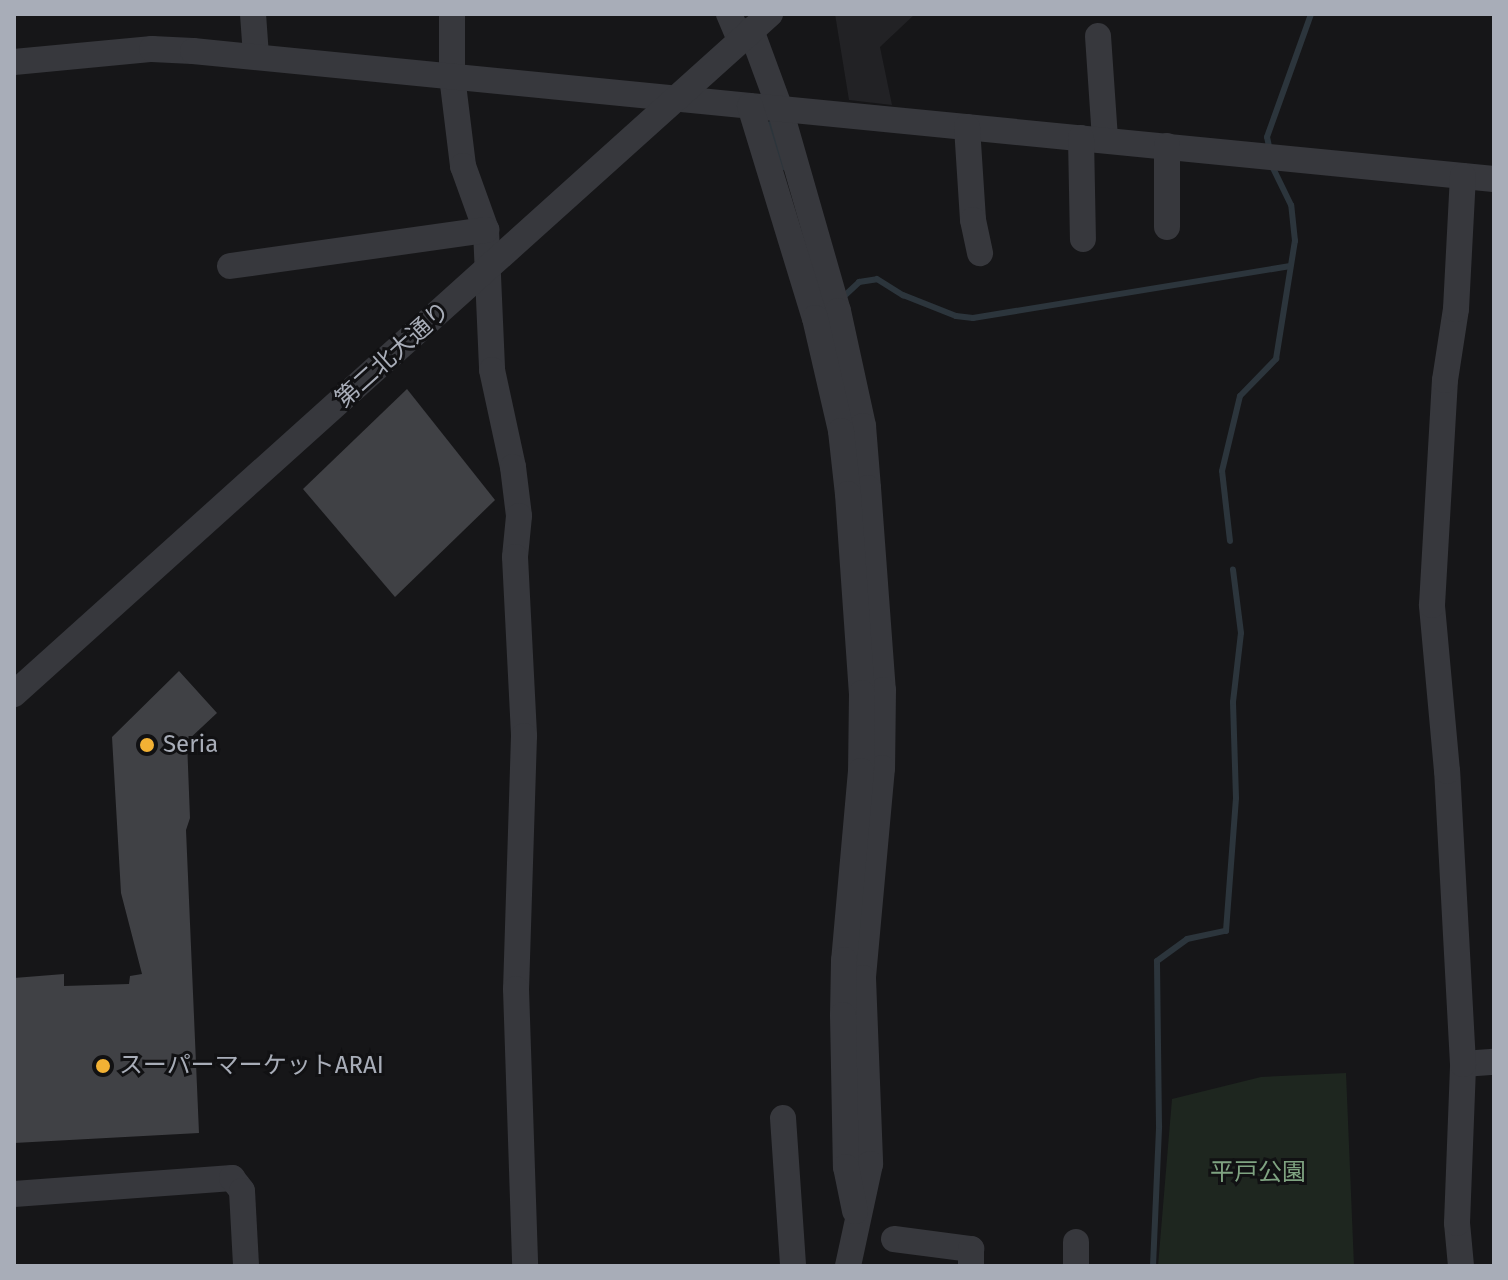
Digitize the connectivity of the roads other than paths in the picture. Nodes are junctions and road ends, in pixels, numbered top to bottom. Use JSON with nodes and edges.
{"nodes":[{"id":1,"x":253,"y":14,"type":"edge"},
{"id":2,"x":452,"y":14,"type":"edge"},
{"id":3,"x":729,"y":14,"type":"edge"},
{"id":4,"x":758,"y":23,"type":"edge"},
{"id":5,"x":1098,"y":36,"type":"dead end"},
{"id":6,"x":256,"y":56,"type":"junction"},
{"id":7,"x":14,"y":62,"type":"edge"},
{"id":8,"x":452,"y":76,"type":"junction"},
{"id":9,"x":676,"y":99,"type":"junction"},
{"id":10,"x":750,"y":106,"type":"junction"},
{"id":11,"x":780,"y":109,"type":"junction"},
{"id":12,"x":967,"y":127,"type":"junction"},
{"id":13,"x":1093,"y":139,"type":"junction"},
{"id":14,"x":1167,"y":146,"type":"junction"},
{"id":15,"x":1463,"y":176,"type":"junction"},
{"id":16,"x":1494,"y":179,"type":"edge"},
{"id":17,"x":1167,"y":227,"type":"dead end"},
{"id":18,"x":486,"y":230,"type":"junction"},
{"id":19,"x":1083,"y":239,"type":"dead end"},
{"id":20,"x":980,"y":253,"type":"dead end"},
{"id":21,"x":230,"y":266,"type":"dead end"},
{"id":22,"x":487,"y":271,"type":"junction"},
{"id":23,"x":872,"y":690,"type":"junction"},
{"id":24,"x":14,"y":694,"type":"edge"},
{"id":25,"x":1494,"y":1062,"type":"edge"},
{"id":26,"x":1463,"y":1064,"type":"junction"},
{"id":27,"x":783,"y":1118,"type":"dead end"},
{"id":28,"x":14,"y":1194,"type":"edge"},
{"id":29,"x":894,"y":1239,"type":"dead end"},
{"id":30,"x":246,"y":1266,"type":"edge"},
{"id":31,"x":525,"y":1266,"type":"edge"},
{"id":32,"x":793,"y":1266,"type":"edge"},
{"id":33,"x":848,"y":1266,"type":"edge"},
{"id":34,"x":971,"y":1266,"type":"edge"},
{"id":35,"x":1461,"y":1266,"type":"edge"}],
"edges":[{"from":1,"to":6,"type":"street"},
{"from":2,"to":8,"type":"street"},
{"from":3,"to":4,"type":"street"},
{"from":4,"to":9,"type":"street","name":"第二北大通り"},
{"from":4,"to":11,"type":"street"},
{"from":5,"to":13,"type":"street"},
{"from":6,"to":7,"type":"street"},
{"from":6,"to":8,"type":"street"},
{"from":8,"to":9,"type":"street"},
{"from":8,"to":18,"type":"street"},
{"from":9,"to":10,"type":"street"},
{"from":9,"to":22,"type":"street","name":"第二北大通り"},
{"from":10,"to":11,"type":"street"},
{"from":10,"to":23,"type":"street"},
{"from":11,"to":12,"type":"street"},
{"from":11,"to":23,"type":"street"},
{"from":12,"to":13,"type":"street"},
{"from":12,"to":20,"type":"street"},
{"from":13,"to":14,"type":"street"},
{"from":13,"to":19,"type":"street"},
{"from":14,"to":15,"type":"street"},
{"from":14,"to":17,"type":"street"},
{"from":15,"to":16,"type":"street"},
{"from":15,"to":26,"type":"street"},
{"from":18,"to":21,"type":"street"},
{"from":18,"to":22,"type":"street"},
{"from":22,"to":24,"type":"street","name":"第二北大通り"},
{"from":22,"to":31,"type":"street"},
{"from":23,"to":33,"type":"street"},
{"from":25,"to":26,"type":"street"},
{"from":26,"to":35,"type":"street"},
{"from":27,"to":32,"type":"street"},
{"from":28,"to":30,"type":"street"},
{"from":29,"to":34,"type":"street"}]}
